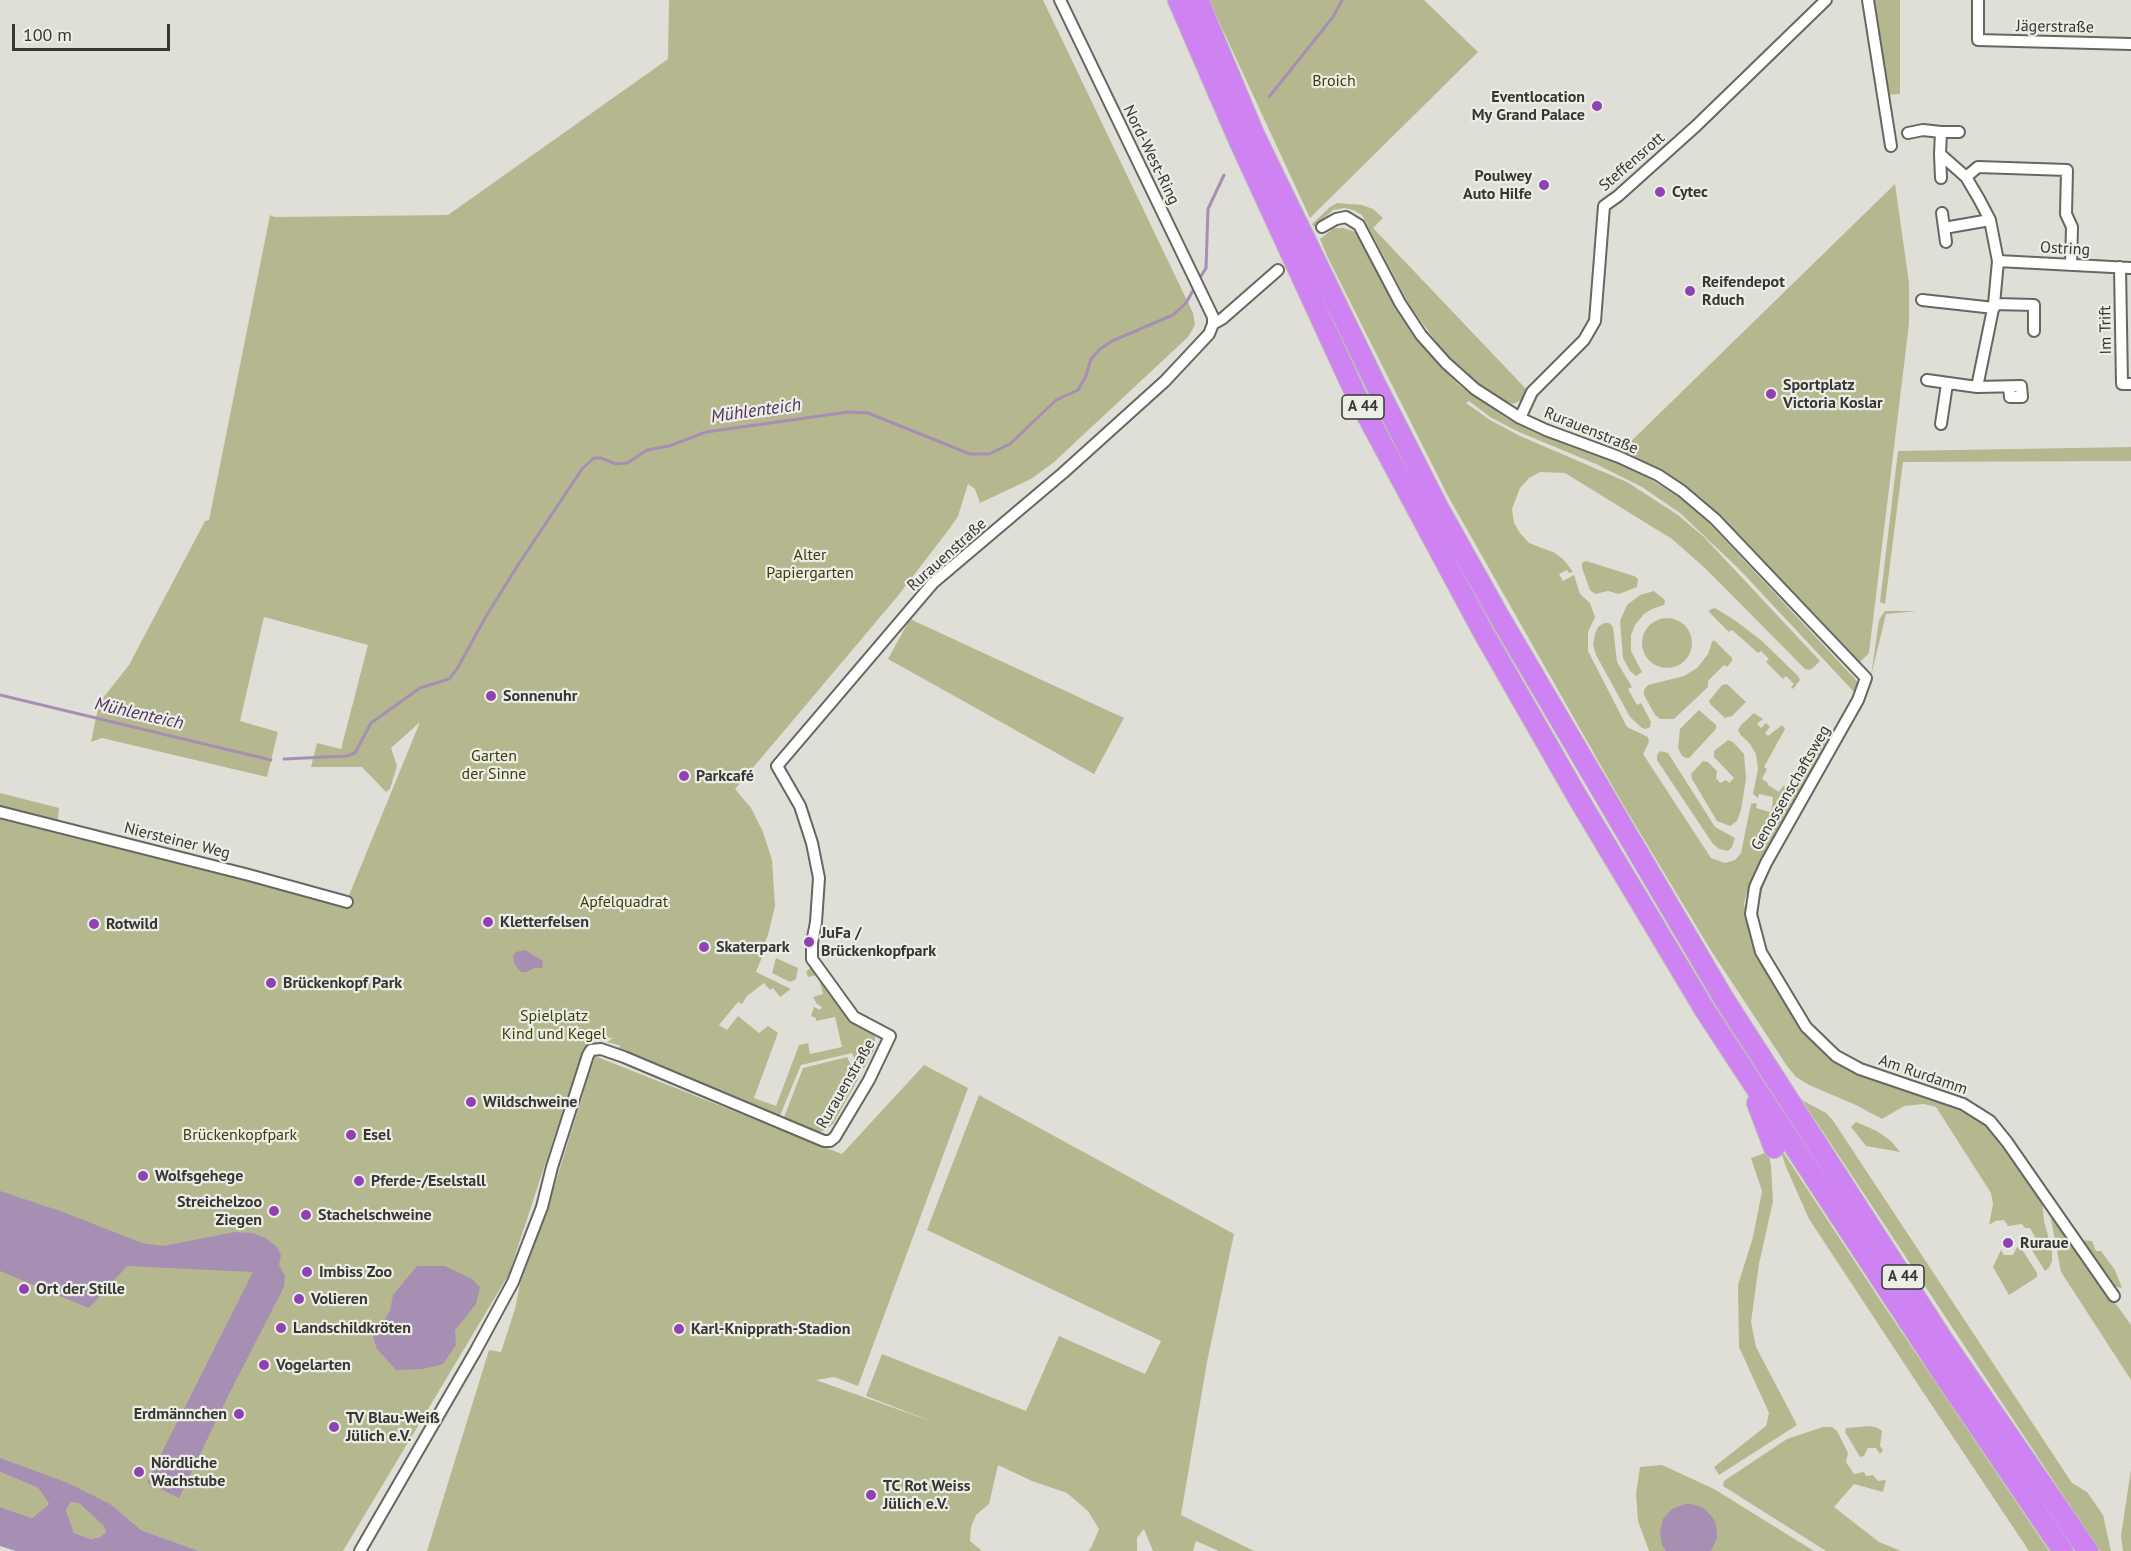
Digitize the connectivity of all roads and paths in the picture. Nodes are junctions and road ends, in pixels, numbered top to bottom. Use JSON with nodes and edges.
{"nodes":[{"id":1,"x":1060,"y":0,"type":"edge"},
{"id":2,"x":1178,"y":0,"type":"edge"},
{"id":3,"x":1198,"y":0,"type":"edge"},
{"id":4,"x":1826,"y":0,"type":"edge"},
{"id":5,"x":1868,"y":0,"type":"edge"},
{"id":6,"x":1978,"y":0,"type":"edge"},
{"id":7,"x":2131,"y":44,"type":"edge"},
{"id":8,"x":1941,"y":132,"type":"junction"},
{"id":9,"x":1959,"y":132,"type":"dead end"},
{"id":10,"x":1908,"y":133,"type":"dead end"},
{"id":11,"x":1891,"y":146,"type":"dead end"},
{"id":12,"x":1940,"y":154,"type":"junction"},
{"id":13,"x":1966,"y":177,"type":"junction"},
{"id":14,"x":1941,"y":178,"type":"dead end"},
{"id":15,"x":1942,"y":213,"type":"dead end"},
{"id":16,"x":1990,"y":220,"type":"junction"},
{"id":17,"x":1322,"y":228,"type":"dead end"},
{"id":18,"x":1944,"y":228,"type":"junction"},
{"id":19,"x":1946,"y":242,"type":"dead end"},
{"id":20,"x":1998,"y":261,"type":"junction"},
{"id":21,"x":2071,"y":265,"type":"junction"},
{"id":22,"x":2126,"y":268,"type":"edge"},
{"id":23,"x":1278,"y":270,"type":"dead end"},
{"id":24,"x":1922,"y":300,"type":"dead end"},
{"id":25,"x":1994,"y":306,"type":"junction"},
{"id":26,"x":1213,"y":324,"type":"junction"},
{"id":27,"x":2034,"y":331,"type":"dead end"},
{"id":28,"x":1927,"y":380,"type":"dead end"},
{"id":29,"x":1947,"y":384,"type":"junction"},
{"id":30,"x":2131,"y":384,"type":"edge"},
{"id":31,"x":1977,"y":387,"type":"junction"},
{"id":32,"x":2009,"y":387,"type":"dead end"},
{"id":33,"x":1520,"y":418,"type":"junction"},
{"id":34,"x":1941,"y":424,"type":"dead end"},
{"id":35,"x":1866,"y":678,"type":"joint"},
{"id":36,"x":0,"y":812,"type":"edge"},
{"id":37,"x":347,"y":902,"type":"dead end"},
{"id":38,"x":1751,"y":914,"type":"joint"},
{"id":39,"x":1724,"y":999,"type":"junction"},
{"id":40,"x":1746,"y":1072,"type":"junction"},
{"id":41,"x":1800,"y":1090,"type":"dead end"},
{"id":42,"x":1774,"y":1148,"type":"dead end"},
{"id":43,"x":2114,"y":1296,"type":"dead end"},
{"id":44,"x":360,"y":1551,"type":"edge"},
{"id":45,"x":2063,"y":1551,"type":"edge"},
{"id":46,"x":2088,"y":1551,"type":"edge"}],
"edges":[{"from":1,"to":26,"type":"street","name":"Nord-West-Ring"},
{"from":2,"to":40,"type":"highway","number":"A 44"},
{"from":3,"to":39,"type":"highway","number":"A 44"},
{"from":4,"to":33,"type":"street","name":"Steffensrott"},
{"from":5,"to":11,"type":"street"},
{"from":6,"to":7,"type":"street","name":"Jägerstraße"},
{"from":8,"to":9,"type":"street"},
{"from":8,"to":10,"type":"street"},
{"from":8,"to":12,"type":"street"},
{"from":12,"to":13,"type":"street"},
{"from":12,"to":14,"type":"street"},
{"from":13,"to":16,"type":"street"},
{"from":13,"to":21,"type":"street"},
{"from":15,"to":18,"type":"street"},
{"from":16,"to":18,"type":"street"},
{"from":16,"to":20,"type":"street"},
{"from":17,"to":33,"type":"street","name":"Rurauenstraße"},
{"from":18,"to":19,"type":"street"},
{"from":20,"to":21,"type":"street","name":"Ostring"},
{"from":20,"to":25,"type":"street"},
{"from":21,"to":22,"type":"street","name":"Ostring"},
{"from":22,"to":30,"type":"street","name":"Im Trift"},
{"from":23,"to":26,"type":"street","name":"Rurauenstraße"},
{"from":24,"to":25,"type":"street"},
{"from":25,"to":27,"type":"street"},
{"from":25,"to":31,"type":"street"},
{"from":26,"to":44,"type":"street","name":"Rurauenstraße"},
{"from":28,"to":29,"type":"street"},
{"from":29,"to":31,"type":"street"},
{"from":29,"to":34,"type":"street"},
{"from":31,"to":32,"type":"street"},
{"from":33,"to":35,"type":"street","name":"Rurauenstraße"},
{"from":35,"to":38,"type":"street","name":"Genossenschaftsweg"},
{"from":36,"to":37,"type":"street","name":"Niersteiner Weg"},
{"from":38,"to":43,"type":"street","name":"Am Rurdamm"},
{"from":39,"to":41,"type":"highway"},
{"from":39,"to":46,"type":"highway","number":"A 44"},
{"from":40,"to":42,"type":"highway"},
{"from":40,"to":45,"type":"highway","number":"A 44"}]}
